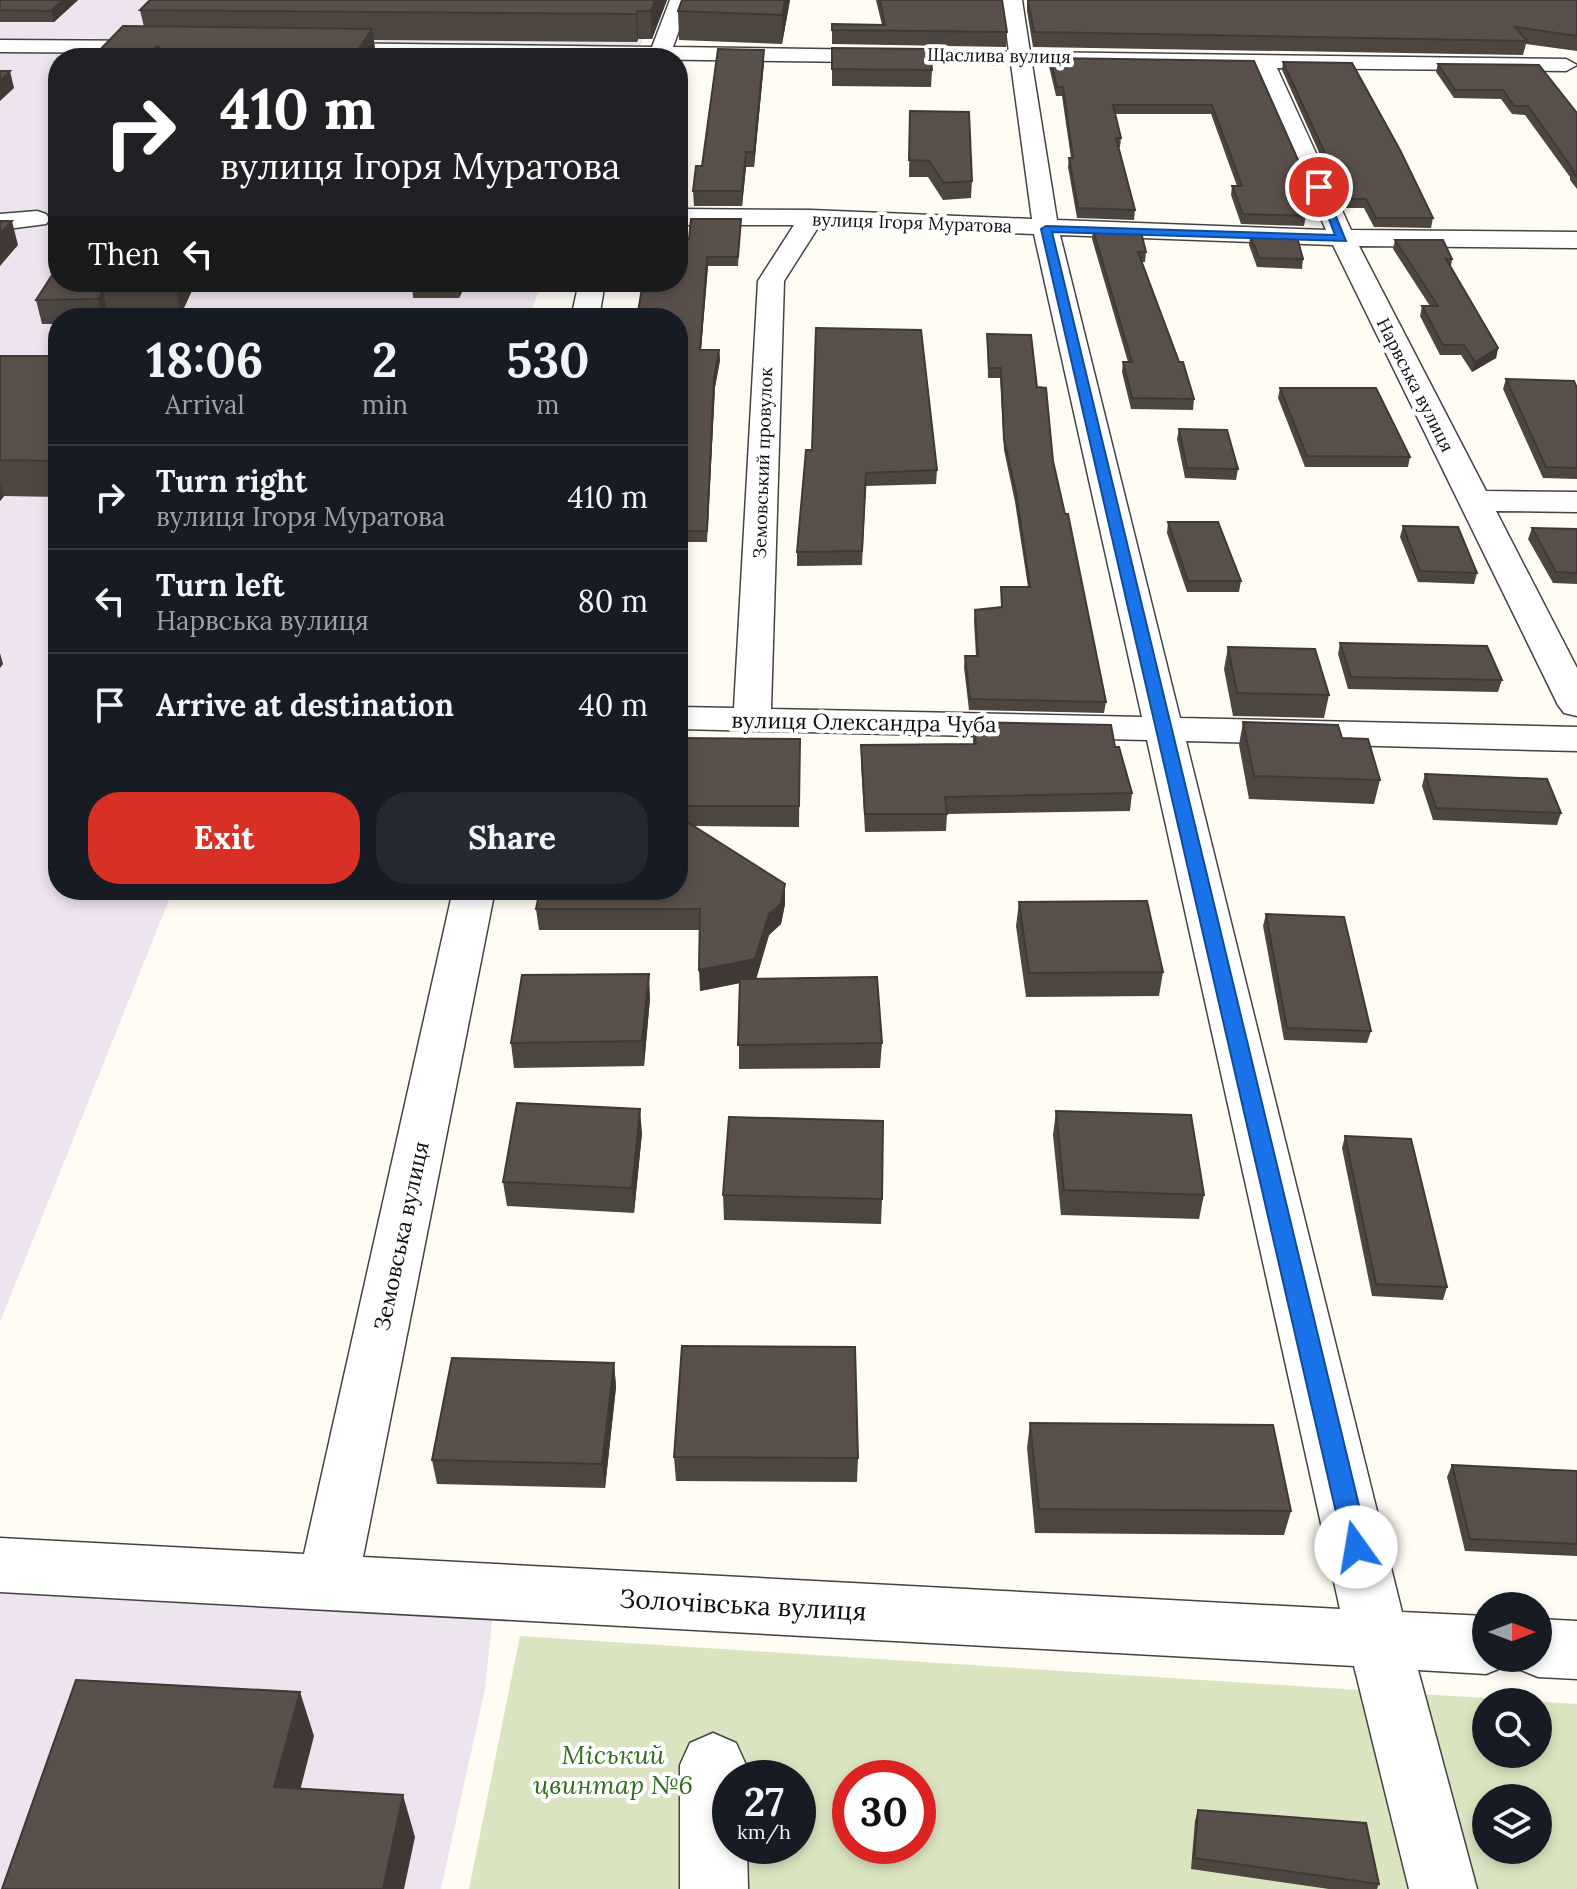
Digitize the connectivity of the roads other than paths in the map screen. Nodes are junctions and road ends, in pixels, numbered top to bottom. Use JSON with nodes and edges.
{"nodes":[{"id":1,"x":680,"y":0,"type":"edge"},
{"id":2,"x":1018,"y":1,"type":"edge"},
{"id":3,"x":1546,"y":39,"type":"edge"},
{"id":4,"x":0,"y":46,"type":"edge"},
{"id":5,"x":189,"y":48,"type":"edge"},
{"id":6,"x":663,"y":48,"type":"edge"},
{"id":7,"x":688,"y":55,"type":"edge"},
{"id":8,"x":1022,"y":57,"type":"junction"},
{"id":9,"x":1263,"y":60,"type":"junction"},
{"id":10,"x":1570,"y":66,"type":"edge"},
{"id":11,"x":688,"y":217,"type":"edge"},
{"id":12,"x":811,"y":218,"type":"junction"},
{"id":13,"x":37,"y":219,"type":"dead end"},
{"id":14,"x":0,"y":222,"type":"edge"},
{"id":15,"x":1046,"y":229,"type":"junction"},
{"id":16,"x":1342,"y":238,"type":"junction"},
{"id":17,"x":1577,"y":240,"type":"edge"},
{"id":18,"x":1474,"y":501,"type":"junction"},
{"id":19,"x":1577,"y":502,"type":"edge"},
{"id":20,"x":1577,"y":705,"type":"edge"},
{"id":21,"x":688,"y":718,"type":"edge"},
{"id":22,"x":752,"y":719,"type":"junction"},
{"id":23,"x":1162,"y":730,"type":"junction"},
{"id":24,"x":1577,"y":739,"type":"edge"},
{"id":25,"x":472,"y":900,"type":"edge"},
{"id":26,"x":0,"y":1565,"type":"edge"},
{"id":27,"x":328,"y":1581,"type":"junction"},
{"id":28,"x":1378,"y":1638,"type":"junction"},
{"id":29,"x":1472,"y":1644,"type":"edge"},
{"id":30,"x":1552,"y":1649,"type":"edge"},
{"id":31,"x":1577,"y":1650,"type":"edge"},
{"id":32,"x":714,"y":1864,"type":"edge"},
{"id":33,"x":714,"y":1889,"type":"edge"},
{"id":34,"x":1443,"y":1889,"type":"edge"}],
"edges":[{"from":1,"to":6,"type":"street"},
{"from":2,"to":8,"type":"street"},
{"from":3,"to":10,"type":"street"},
{"from":4,"to":5,"type":"street"},
{"from":7,"to":8,"type":"street","name":"Щаслива вулиця"},
{"from":8,"to":9,"type":"street","name":"Щаслива вулиця"},
{"from":8,"to":15,"type":"street"},
{"from":9,"to":10,"type":"street","name":"Щаслива вулиця"},
{"from":9,"to":16,"type":"street","name":"Нарвська вулиця"},
{"from":11,"to":12,"type":"street","name":"вулиця Ігоря Муратова"},
{"from":12,"to":15,"type":"street","name":"вулиця Ігоря Муратова"},
{"from":12,"to":22,"type":"street","name":"Земовський провулок"},
{"from":13,"to":14,"type":"street"},
{"from":15,"to":16,"type":"street","name":"вулиця Ігоря Муратова"},
{"from":15,"to":23,"type":"street"},
{"from":16,"to":17,"type":"street","name":"вулиця Ігоря Муратова"},
{"from":16,"to":18,"type":"street","name":"Нарвська вулиця"},
{"from":18,"to":19,"type":"street"},
{"from":18,"to":20,"type":"street","name":"Нарвська вулиця"},
{"from":21,"to":22,"type":"street","name":"вулиця Олександра Чуба"},
{"from":22,"to":23,"type":"street","name":"вулиця Олександра Чуба"},
{"from":23,"to":24,"type":"street","name":"вулиця Олександра Чуба"},
{"from":23,"to":28,"type":"street"},
{"from":25,"to":27,"type":"street","name":"Земовська вулиця"},
{"from":26,"to":27,"type":"street","name":"Золочівська вулиця"},
{"from":27,"to":28,"type":"street","name":"Золочівська вулиця"},
{"from":28,"to":29,"type":"street","name":"Золочівська вулиця"},
{"from":28,"to":34,"type":"street"},
{"from":30,"to":31,"type":"street"},
{"from":32,"to":33,"type":"street"}]}
